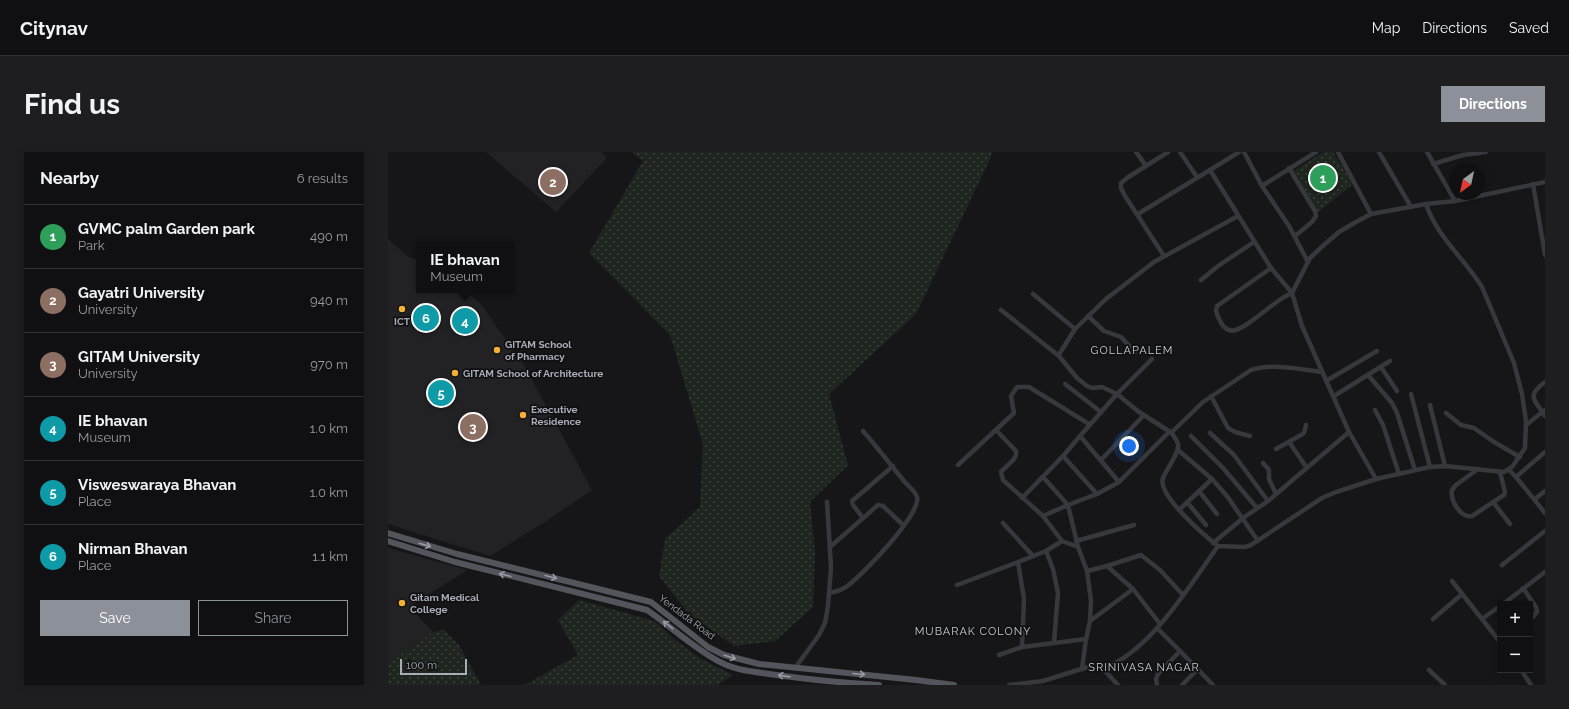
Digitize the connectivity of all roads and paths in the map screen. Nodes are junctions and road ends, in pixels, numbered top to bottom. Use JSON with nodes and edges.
{"nodes":[{"id":1,"x":1136,"y":152,"type":"edge"},
{"id":2,"x":1168,"y":152,"type":"edge"},
{"id":3,"x":1180,"y":152,"type":"edge"},
{"id":4,"x":1239,"y":152,"type":"edge"},
{"id":5,"x":1244,"y":152,"type":"edge"},
{"id":6,"x":1316,"y":152,"type":"edge"},
{"id":7,"x":1338,"y":152,"type":"edge"},
{"id":8,"x":1379,"y":152,"type":"edge"},
{"id":9,"x":1427,"y":152,"type":"edge"},
{"id":10,"x":1486,"y":152,"type":"edge"},
{"id":11,"x":1463,"y":153,"type":"edge"},
{"id":12,"x":1433,"y":164,"type":"junction"},
{"id":13,"x":1146,"y":166,"type":"junction"},
{"id":14,"x":1289,"y":168,"type":"junction"},
{"id":15,"x":1210,"y":170,"type":"junction"},
{"id":16,"x":1197,"y":177,"type":"junction"},
{"id":17,"x":1545,"y":182,"type":"edge"},
{"id":18,"x":1533,"y":184,"type":"junction"},
{"id":19,"x":1262,"y":186,"type":"junction"},
{"id":20,"x":1449,"y":190,"type":"edge"},
{"id":21,"x":1485,"y":194,"type":"edge"},
{"id":22,"x":1455,"y":200,"type":"edge"},
{"id":23,"x":1426,"y":204,"type":"junction"},
{"id":24,"x":1411,"y":206,"type":"junction"},
{"id":25,"x":1138,"y":214,"type":"junction"},
{"id":26,"x":1372,"y":214,"type":"junction"},
{"id":27,"x":1238,"y":216,"type":"junction"},
{"id":28,"x":1295,"y":236,"type":"junction"},
{"id":29,"x":1254,"y":242,"type":"junction"},
{"id":30,"x":1545,"y":255,"type":"edge"},
{"id":31,"x":1164,"y":256,"type":"junction"},
{"id":32,"x":1308,"y":262,"type":"junction"},
{"id":33,"x":1271,"y":268,"type":"junction"},
{"id":34,"x":1200,"y":280,"type":"dead end"},
{"id":35,"x":1292,"y":293,"type":"junction"},
{"id":36,"x":1033,"y":294,"type":"dead end"},
{"id":37,"x":1001,"y":310,"type":"dead end"},
{"id":38,"x":1088,"y":316,"type":"junction"},
{"id":39,"x":1075,"y":330,"type":"junction"},
{"id":40,"x":1377,"y":351,"type":"dead end"},
{"id":41,"x":1135,"y":352,"type":"dead end"},
{"id":42,"x":1059,"y":356,"type":"junction"},
{"id":43,"x":1152,"y":359,"type":"dead end"},
{"id":44,"x":1390,"y":361,"type":"dead end"},
{"id":45,"x":1380,"y":367,"type":"junction"},
{"id":46,"x":1322,"y":372,"type":"junction"},
{"id":47,"x":1368,"y":375,"type":"junction"},
{"id":48,"x":1326,"y":381,"type":"junction"},
{"id":49,"x":1545,"y":382,"type":"edge"},
{"id":50,"x":1065,"y":384,"type":"dead end"},
{"id":51,"x":1397,"y":391,"type":"dead end"},
{"id":52,"x":1117,"y":394,"type":"junction"},
{"id":53,"x":1411,"y":394,"type":"dead end"},
{"id":54,"x":1211,"y":396,"type":"junction"},
{"id":55,"x":1334,"y":396,"type":"junction"},
{"id":56,"x":1430,"y":405,"type":"dead end"},
{"id":57,"x":1375,"y":410,"type":"dead end"},
{"id":58,"x":1101,"y":412,"type":"junction"},
{"id":59,"x":1446,"y":413,"type":"dead end"},
{"id":60,"x":1544,"y":413,"type":"edge"},
{"id":61,"x":1144,"y":415,"type":"junction"},
{"id":62,"x":1089,"y":424,"type":"junction"},
{"id":63,"x":1306,"y":425,"type":"dead end"},
{"id":64,"x":1526,"y":425,"type":"junction"},
{"id":65,"x":996,"y":430,"type":"junction"},
{"id":66,"x":863,"y":431,"type":"dead end"},
{"id":67,"x":1349,"y":432,"type":"junction"},
{"id":68,"x":1171,"y":433,"type":"junction"},
{"id":69,"x":1210,"y":433,"type":"dead end"},
{"id":70,"x":1080,"y":436,"type":"junction"},
{"id":71,"x":1191,"y":436,"type":"dead end"},
{"id":72,"x":1250,"y":436,"type":"dead end"},
{"id":73,"x":1289,"y":442,"type":"junction"},
{"id":74,"x":1276,"y":449,"type":"dead end"},
{"id":75,"x":1178,"y":450,"type":"junction"},
{"id":76,"x":1545,"y":452,"type":"edge"},
{"id":77,"x":1063,"y":456,"type":"junction"},
{"id":78,"x":1520,"y":457,"type":"junction"},
{"id":79,"x":1101,"y":460,"type":"junction"},
{"id":80,"x":1263,"y":463,"type":"dead end"},
{"id":81,"x":958,"y":465,"type":"dead end"},
{"id":82,"x":893,"y":466,"type":"junction"},
{"id":83,"x":1445,"y":466,"type":"junction"},
{"id":84,"x":1430,"y":467,"type":"junction"},
{"id":85,"x":1307,"y":468,"type":"junction"},
{"id":86,"x":1478,"y":469,"type":"junction"},
{"id":87,"x":1415,"y":470,"type":"junction"},
{"id":88,"x":1509,"y":470,"type":"junction"},
{"id":89,"x":1500,"y":472,"type":"junction"},
{"id":90,"x":1399,"y":474,"type":"junction"},
{"id":91,"x":1042,"y":476,"type":"junction"},
{"id":92,"x":1516,"y":477,"type":"junction"},
{"id":93,"x":1212,"y":479,"type":"junction"},
{"id":94,"x":1376,"y":479,"type":"junction"},
{"id":95,"x":1119,"y":482,"type":"junction"},
{"id":96,"x":1199,"y":491,"type":"junction"},
{"id":97,"x":1545,"y":491,"type":"edge"},
{"id":98,"x":1098,"y":494,"type":"junction"},
{"id":99,"x":1276,"y":494,"type":"junction"},
{"id":100,"x":1022,"y":498,"type":"junction"},
{"id":101,"x":1535,"y":499,"type":"junction"},
{"id":102,"x":1268,"y":501,"type":"junction"},
{"id":103,"x":827,"y":502,"type":"dead end"},
{"id":104,"x":1187,"y":502,"type":"junction"},
{"id":105,"x":1493,"y":502,"type":"junction"},
{"id":106,"x":1068,"y":506,"type":"junction"},
{"id":107,"x":1257,"y":508,"type":"junction"},
{"id":108,"x":1179,"y":510,"type":"junction"},
{"id":109,"x":1545,"y":513,"type":"edge"},
{"id":110,"x":1217,"y":514,"type":"dead end"},
{"id":111,"x":1043,"y":516,"type":"junction"},
{"id":112,"x":863,"y":518,"type":"junction"},
{"id":113,"x":1243,"y":518,"type":"junction"},
{"id":114,"x":1002,"y":523,"type":"dead end"},
{"id":115,"x":1510,"y":524,"type":"dead end"},
{"id":116,"x":903,"y":525,"type":"junction"},
{"id":117,"x":1134,"y":525,"type":"dead end"},
{"id":118,"x":1206,"y":525,"type":"dead end"},
{"id":119,"x":1545,"y":531,"type":"edge"},
{"id":120,"x":388,"y":533,"type":"edge"},
{"id":121,"x":388,"y":541,"type":"edge"},
{"id":122,"x":1062,"y":541,"type":"junction"},
{"id":123,"x":1076,"y":541,"type":"junction"},
{"id":124,"x":1258,"y":541,"type":"junction"},
{"id":125,"x":1213,"y":543,"type":"junction"},
{"id":126,"x":1218,"y":546,"type":"junction"},
{"id":127,"x":830,"y":547,"type":"junction"},
{"id":128,"x":1078,"y":547,"type":"junction"},
{"id":129,"x":1046,"y":550,"type":"junction"},
{"id":130,"x":1033,"y":556,"type":"junction"},
{"id":131,"x":1018,"y":562,"type":"junction"},
{"id":132,"x":1502,"y":565,"type":"dead end"},
{"id":133,"x":1108,"y":566,"type":"junction"},
{"id":134,"x":1087,"y":571,"type":"junction"},
{"id":135,"x":1545,"y":572,"type":"edge"},
{"id":136,"x":1452,"y":581,"type":"dead end"},
{"id":137,"x":957,"y":585,"type":"dead end"},
{"id":138,"x":1524,"y":588,"type":"junction"},
{"id":139,"x":1133,"y":589,"type":"junction"},
{"id":140,"x":829,"y":593,"type":"junction"},
{"id":141,"x":1462,"y":594,"type":"junction"},
{"id":142,"x":1183,"y":595,"type":"junction"},
{"id":143,"x":1507,"y":601,"type":"edge"},
{"id":144,"x":1532,"y":601,"type":"edge"},
{"id":145,"x":1533,"y":602,"type":"edge"},
{"id":146,"x":1497,"y":608,"type":"edge"},
{"id":147,"x":1533,"y":617,"type":"edge"},
{"id":148,"x":1433,"y":619,"type":"dead end"},
{"id":149,"x":1482,"y":619,"type":"junction"},
{"id":150,"x":1090,"y":621,"type":"junction"},
{"id":151,"x":1159,"y":626,"type":"junction"},
{"id":152,"x":1497,"y":638,"type":"edge"},
{"id":153,"x":1086,"y":639,"type":"junction"},
{"id":154,"x":1054,"y":642,"type":"junction"},
{"id":155,"x":1022,"y":648,"type":"junction"},
{"id":156,"x":1180,"y":651,"type":"junction"},
{"id":157,"x":999,"y":655,"type":"dead end"},
{"id":158,"x":796,"y":668,"type":"junction"},
{"id":159,"x":1082,"y":669,"type":"junction"},
{"id":160,"x":1103,"y":669,"type":"junction"},
{"id":161,"x":1197,"y":670,"type":"junction"},
{"id":162,"x":1429,"y":670,"type":"dead end"},
{"id":163,"x":1523,"y":673,"type":"edge"},
{"id":164,"x":879,"y":685,"type":"edge"},
{"id":165,"x":954,"y":685,"type":"edge"},
{"id":166,"x":1008,"y":685,"type":"edge"},
{"id":167,"x":1118,"y":685,"type":"edge"},
{"id":168,"x":1157,"y":685,"type":"edge"},
{"id":169,"x":1182,"y":685,"type":"edge"},
{"id":170,"x":1213,"y":685,"type":"edge"},
{"id":171,"x":1445,"y":685,"type":"edge"},
{"id":172,"x":1531,"y":685,"type":"edge"}],
"edges":[{"from":1,"to":13,"type":"street"},
{"from":2,"to":13,"type":"street"},
{"from":3,"to":16,"type":"street"},
{"from":4,"to":15,"type":"street"},
{"from":5,"to":19,"type":"street"},
{"from":6,"to":14,"type":"street"},
{"from":7,"to":26,"type":"street"},
{"from":8,"to":24,"type":"street"},
{"from":9,"to":12,"type":"street"},
{"from":10,"to":11,"type":"street"},
{"from":11,"to":12,"type":"street"},
{"from":12,"to":20,"type":"street"},
{"from":13,"to":25,"type":"street"},
{"from":14,"to":19,"type":"street"},
{"from":14,"to":28,"type":"street"},
{"from":15,"to":16,"type":"street"},
{"from":15,"to":27,"type":"street"},
{"from":16,"to":25,"type":"street"},
{"from":17,"to":18,"type":"street"},
{"from":18,"to":21,"type":"street"},
{"from":18,"to":30,"type":"street"},
{"from":19,"to":28,"type":"street"},
{"from":22,"to":23,"type":"street"},
{"from":23,"to":24,"type":"street"},
{"from":23,"to":64,"type":"street"},
{"from":24,"to":26,"type":"street"},
{"from":25,"to":31,"type":"street"},
{"from":26,"to":32,"type":"street"},
{"from":27,"to":29,"type":"street"},
{"from":27,"to":31,"type":"street"},
{"from":28,"to":32,"type":"street"},
{"from":29,"to":33,"type":"street"},
{"from":29,"to":34,"type":"street"},
{"from":31,"to":38,"type":"street"},
{"from":32,"to":35,"type":"street"},
{"from":33,"to":35,"type":"street"},
{"from":33,"to":35,"type":"street"},
{"from":35,"to":46,"type":"street"},
{"from":36,"to":39,"type":"street"},
{"from":37,"to":42,"type":"street"},
{"from":38,"to":39,"type":"street"},
{"from":38,"to":41,"type":"street"},
{"from":39,"to":42,"type":"street"},
{"from":40,"to":48,"type":"street"},
{"from":42,"to":52,"type":"street"},
{"from":43,"to":52,"type":"street"},
{"from":44,"to":45,"type":"street"},
{"from":45,"to":47,"type":"street"},
{"from":45,"to":51,"type":"street"},
{"from":46,"to":48,"type":"street"},
{"from":46,"to":54,"type":"street"},
{"from":47,"to":55,"type":"street"},
{"from":47,"to":87,"type":"street"},
{"from":48,"to":55,"type":"street"},
{"from":49,"to":60,"type":"street"},
{"from":50,"to":58,"type":"street"},
{"from":52,"to":58,"type":"street"},
{"from":52,"to":61,"type":"street"},
{"from":53,"to":84,"type":"street"},
{"from":54,"to":68,"type":"street"},
{"from":54,"to":72,"type":"street"},
{"from":55,"to":67,"type":"street"},
{"from":56,"to":83,"type":"street"},
{"from":57,"to":90,"type":"street"},
{"from":58,"to":62,"type":"street"},
{"from":59,"to":78,"type":"street"},
{"from":60,"to":64,"type":"street"},
{"from":61,"to":68,"type":"street"},
{"from":61,"to":79,"type":"street"},
{"from":62,"to":65,"type":"street"},
{"from":62,"to":70,"type":"street"},
{"from":63,"to":73,"type":"street"},
{"from":64,"to":78,"type":"street"},
{"from":65,"to":81,"type":"street"},
{"from":65,"to":100,"type":"street"},
{"from":66,"to":82,"type":"street"},
{"from":67,"to":85,"type":"street"},
{"from":67,"to":94,"type":"street"},
{"from":68,"to":75,"type":"street"},
{"from":68,"to":95,"type":"street"},
{"from":69,"to":102,"type":"street"},
{"from":70,"to":77,"type":"street"},
{"from":70,"to":79,"type":"street"},
{"from":71,"to":107,"type":"street"},
{"from":73,"to":74,"type":"street"},
{"from":73,"to":85,"type":"street"},
{"from":75,"to":93,"type":"street"},
{"from":75,"to":108,"type":"street"},
{"from":76,"to":92,"type":"street"},
{"from":77,"to":91,"type":"street"},
{"from":77,"to":98,"type":"street"},
{"from":78,"to":88,"type":"street"},
{"from":79,"to":95,"type":"street"},
{"from":80,"to":99,"type":"street"},
{"from":82,"to":112,"type":"street"},
{"from":82,"to":116,"type":"street"},
{"from":83,"to":84,"type":"street"},
{"from":83,"to":86,"type":"street"},
{"from":84,"to":87,"type":"street"},
{"from":85,"to":99,"type":"street"},
{"from":86,"to":89,"type":"street"},
{"from":86,"to":105,"type":"street"},
{"from":87,"to":90,"type":"street"},
{"from":88,"to":89,"type":"street"},
{"from":88,"to":92,"type":"street"},
{"from":89,"to":105,"type":"street"},
{"from":90,"to":94,"type":"street"},
{"from":91,"to":100,"type":"street"},
{"from":91,"to":106,"type":"street"},
{"from":92,"to":101,"type":"street"},
{"from":93,"to":96,"type":"street"},
{"from":93,"to":113,"type":"street"},
{"from":94,"to":124,"type":"street"},
{"from":95,"to":98,"type":"street"},
{"from":96,"to":104,"type":"street"},
{"from":96,"to":110,"type":"street"},
{"from":97,"to":101,"type":"street"},
{"from":98,"to":106,"type":"street"},
{"from":99,"to":102,"type":"street"},
{"from":100,"to":111,"type":"street"},
{"from":101,"to":109,"type":"street"},
{"from":102,"to":107,"type":"street"},
{"from":103,"to":127,"type":"street"},
{"from":104,"to":108,"type":"street"},
{"from":104,"to":118,"type":"street"},
{"from":105,"to":115,"type":"street"},
{"from":106,"to":111,"type":"street"},
{"from":106,"to":123,"type":"street"},
{"from":107,"to":113,"type":"street"},
{"from":108,"to":125,"type":"street"},
{"from":111,"to":122,"type":"street"},
{"from":112,"to":116,"type":"street"},
{"from":112,"to":127,"type":"street"},
{"from":113,"to":124,"type":"street"},
{"from":113,"to":125,"type":"street"},
{"from":114,"to":130,"type":"street"},
{"from":116,"to":140,"type":"street"},
{"from":117,"to":123,"type":"street"},
{"from":119,"to":132,"type":"street"},
{"from":120,"to":158,"type":"main road","name":"Yendada Road","one_way":true},
{"from":164,"to":121,"type":"main road","name":"Yendada Road","one_way":true},
{"from":122,"to":128,"type":"street"},
{"from":122,"to":129,"type":"street"},
{"from":123,"to":128,"type":"street"},
{"from":124,"to":126,"type":"street"},
{"from":125,"to":126,"type":"street"},
{"from":126,"to":142,"type":"street"},
{"from":127,"to":140,"type":"street"},
{"from":128,"to":134,"type":"street"},
{"from":129,"to":130,"type":"street"},
{"from":129,"to":154,"type":"street"},
{"from":130,"to":131,"type":"street"},
{"from":131,"to":137,"type":"street"},
{"from":131,"to":155,"type":"street"},
{"from":133,"to":134,"type":"street"},
{"from":133,"to":139,"type":"street"},
{"from":133,"to":142,"type":"street"},
{"from":134,"to":150,"type":"street"},
{"from":135,"to":138,"type":"street"},
{"from":136,"to":141,"type":"street"},
{"from":138,"to":143,"type":"street"},
{"from":138,"to":144,"type":"street"},
{"from":139,"to":150,"type":"street"},
{"from":139,"to":151,"type":"street"},
{"from":140,"to":158,"type":"street"},
{"from":141,"to":148,"type":"street"},
{"from":141,"to":149,"type":"street"},
{"from":142,"to":151,"type":"street"},
{"from":145,"to":147,"type":"street"},
{"from":146,"to":149,"type":"street"},
{"from":149,"to":152,"type":"street"},
{"from":150,"to":153,"type":"street"},
{"from":151,"to":156,"type":"street"},
{"from":151,"to":160,"type":"street"},
{"from":153,"to":154,"type":"street"},
{"from":153,"to":159,"type":"street"},
{"from":154,"to":155,"type":"street"},
{"from":155,"to":157,"type":"street"},
{"from":156,"to":161,"type":"street"},
{"from":156,"to":168,"type":"street"},
{"from":158,"to":165,"type":"main road","name":"Yendada Road","one_way":true},
{"from":159,"to":160,"type":"street"},
{"from":159,"to":166,"type":"street"},
{"from":160,"to":167,"type":"street"},
{"from":161,"to":169,"type":"street"},
{"from":161,"to":170,"type":"street"},
{"from":162,"to":171,"type":"street"},
{"from":163,"to":172,"type":"street"}]}
